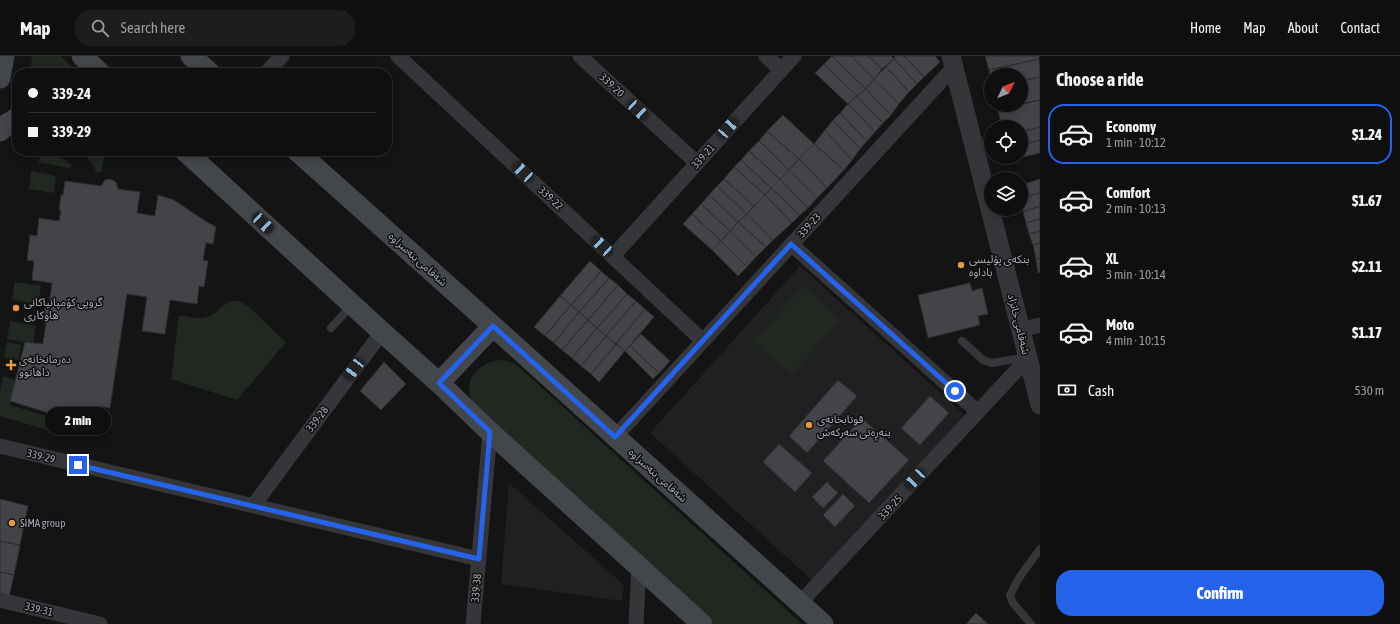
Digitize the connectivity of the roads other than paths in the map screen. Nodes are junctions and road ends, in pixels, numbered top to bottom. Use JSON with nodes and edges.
{"nodes":[{"id":1,"x":4,"y":56,"type":"edge"},
{"id":2,"x":82,"y":56,"type":"edge"},
{"id":3,"x":191,"y":56,"type":"edge"},
{"id":4,"x":282,"y":56,"type":"edge"},
{"id":5,"x":398,"y":56,"type":"edge"},
{"id":6,"x":580,"y":56,"type":"edge"},
{"id":7,"x":766,"y":56,"type":"edge"},
{"id":8,"x":794,"y":56,"type":"edge"},
{"id":9,"x":952,"y":62,"type":"edge"},
{"id":10,"x":95,"y":68,"type":"edge"},
{"id":11,"x":204,"y":68,"type":"edge"},
{"id":12,"x":271,"y":68,"type":"edge"},
{"id":13,"x":781,"y":70,"type":"junction"},
{"id":14,"x":0,"y":78,"type":"edge"},
{"id":15,"x":12,"y":121,"type":"edge"},
{"id":16,"x":0,"y":131,"type":"edge"},
{"id":17,"x":190,"y":156,"type":"edge"},
{"id":18,"x":303,"y":156,"type":"edge"},
{"id":19,"x":697,"y":163,"type":"junction"},
{"id":20,"x":791,"y":244,"type":"junction"},
{"id":21,"x":613,"y":256,"type":"junction"},
{"id":22,"x":352,"y":305,"type":"junction"},
{"id":23,"x":1040,"y":325,"type":"edge"},
{"id":24,"x":493,"y":326,"type":"junction"},
{"id":25,"x":331,"y":328,"type":"dead end"},
{"id":26,"x":1020,"y":330,"type":"junction"},
{"id":27,"x":382,"y":332,"type":"junction"},
{"id":28,"x":962,"y":340,"type":"dead end"},
{"id":29,"x":703,"y":341,"type":"junction"},
{"id":30,"x":1028,"y":357,"type":"junction"},
{"id":31,"x":439,"y":383,"type":"junction"},
{"id":32,"x":1040,"y":405,"type":"edge"},
{"id":33,"x":978,"y":412,"type":"junction"},
{"id":34,"x":490,"y":432,"type":"junction"},
{"id":35,"x":615,"y":437,"type":"junction"},
{"id":36,"x":0,"y":446,"type":"edge"},
{"id":37,"x":253,"y":506,"type":"junction"},
{"id":38,"x":1040,"y":549,"type":"edge"},
{"id":39,"x":479,"y":559,"type":"junction"},
{"id":40,"x":639,"y":566,"type":"junction"},
{"id":41,"x":0,"y":600,"type":"edge"},
{"id":42,"x":800,"y":603,"type":"junction"},
{"id":43,"x":84,"y":622,"type":"edge"},
{"id":44,"x":100,"y":624,"type":"edge"},
{"id":45,"x":473,"y":624,"type":"edge"},
{"id":46,"x":636,"y":624,"type":"edge"},
{"id":47,"x":702,"y":624,"type":"edge"},
{"id":48,"x":823,"y":624,"type":"edge"},
{"id":49,"x":1031,"y":624,"type":"edge"}],
"edges":[{"from":1,"to":14,"type":"main road"},
{"from":2,"to":10,"type":"main road"},
{"from":3,"to":11,"type":"main road"},
{"from":4,"to":12,"type":"street"},
{"from":5,"to":21,"type":"street","name":"339-22"},
{"from":6,"to":19,"type":"street","name":"339-20"},
{"from":7,"to":13,"type":"street"},
{"from":8,"to":13,"type":"street","name":"339-21"},
{"from":9,"to":20,"type":"street","name":"339-23"},
{"from":9,"to":26,"type":"street","name":"شەقامی خانزاد"},
{"from":13,"to":19,"type":"street","name":"339-21"},
{"from":15,"to":16,"type":"main road"},
{"from":17,"to":22,"type":"main road"},
{"from":18,"to":24,"type":"main road","name":"شەقامی بنەسراوە"},
{"from":19,"to":21,"type":"street","name":"339-21"},
{"from":20,"to":29,"type":"street","name":"339-23"},
{"from":20,"to":33,"type":"street"},
{"from":21,"to":29,"type":"street","name":"339-22"},
{"from":22,"to":25,"type":"lane"},
{"from":22,"to":27,"type":"main road"},
{"from":23,"to":26,"type":"street"},
{"from":24,"to":31,"type":"main road"},
{"from":24,"to":35,"type":"main road","name":"شەقامی بنەسراوە"},
{"from":26,"to":30,"type":"street","name":"شەقامی خانزاد"},
{"from":27,"to":31,"type":"main road"},
{"from":27,"to":37,"type":"street","name":"339-28"},
{"from":28,"to":30,"type":"lane"},
{"from":29,"to":35,"type":"street","name":"339-23"},
{"from":30,"to":32,"type":"street","name":"شەقامی خانزاد"},
{"from":30,"to":33,"type":"street","name":"339-25"},
{"from":31,"to":34,"type":"main road"},
{"from":33,"to":42,"type":"street","name":"339-25"},
{"from":34,"to":39,"type":"street","name":"339-38"},
{"from":34,"to":40,"type":"main road"},
{"from":35,"to":42,"type":"main road","name":"شەقامی بنەسراوە"},
{"from":36,"to":37,"type":"street","name":"339-29"},
{"from":37,"to":39,"type":"street","name":"339-29"},
{"from":38,"to":49,"type":"lane"},
{"from":39,"to":45,"type":"street","name":"339-38"},
{"from":40,"to":46,"type":"street"},
{"from":40,"to":47,"type":"main road"},
{"from":41,"to":43,"type":"street","name":"339-31"},
{"from":42,"to":48,"type":"main road","name":"شەقامی بنەسراوە"},
{"from":43,"to":44,"type":"street","name":"339-31"}]}
